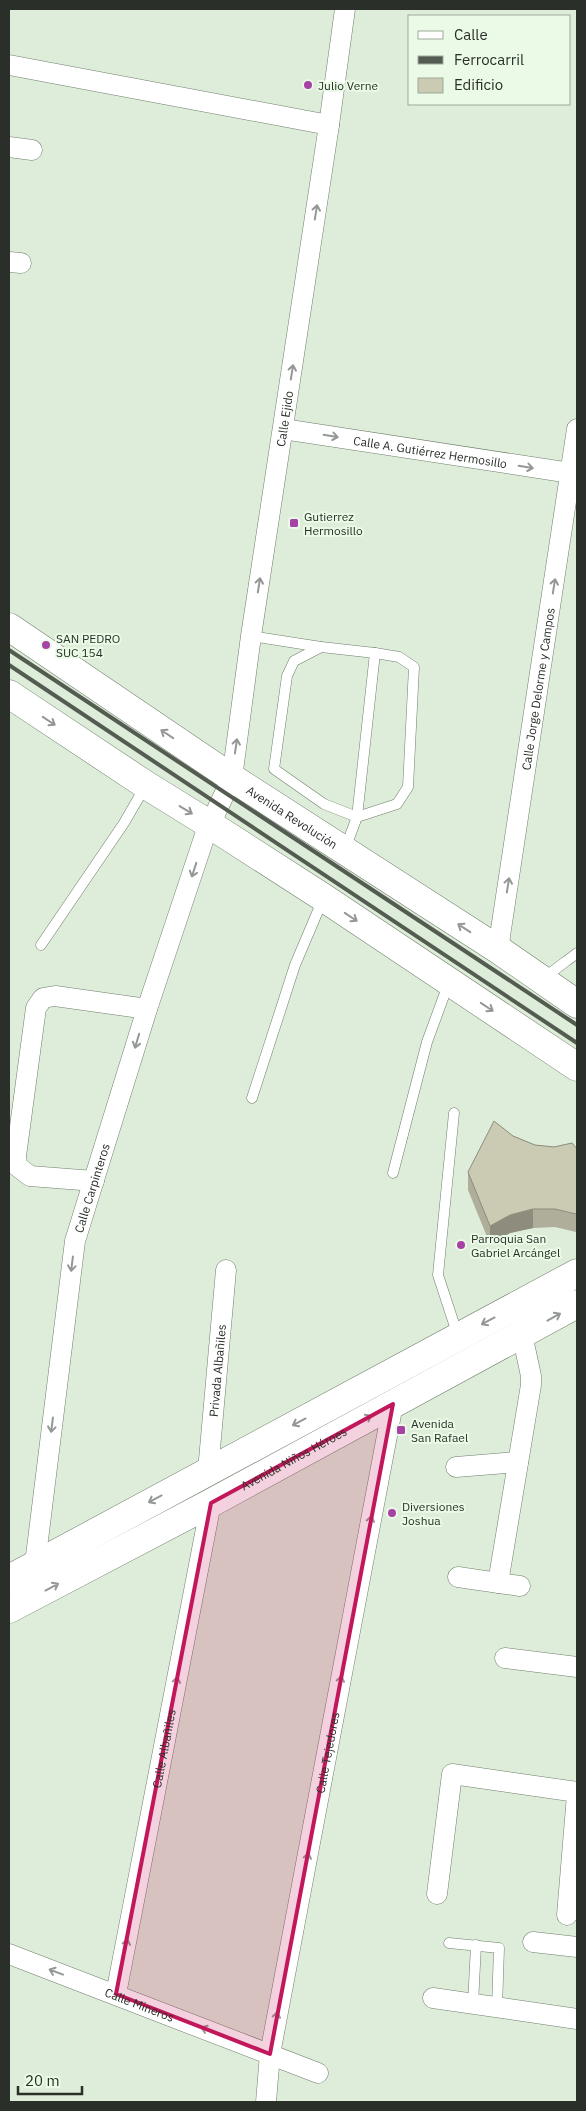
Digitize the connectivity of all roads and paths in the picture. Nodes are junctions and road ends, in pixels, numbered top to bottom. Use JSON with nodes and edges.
{"nodes":[{"id":1,"x":345,"y":9,"type":"edge"},
{"id":2,"x":9,"y":65,"type":"edge"},
{"id":3,"x":329,"y":125,"type":"junction"},
{"id":4,"x":9,"y":147,"type":"edge"},
{"id":5,"x":32,"y":150,"type":"dead end"},
{"id":6,"x":283,"y":429,"type":"junction"},
{"id":7,"x":577,"y":429,"type":"edge"},
{"id":8,"x":574,"y":474,"type":"edge"},
{"id":9,"x":9,"y":627,"type":"edge"},
{"id":10,"x":251,"y":636,"type":"junction"},
{"id":11,"x":321,"y":647,"type":"junction"},
{"id":12,"x":375,"y":652,"type":"junction"},
{"id":13,"x":9,"y":694,"type":"edge"},
{"id":14,"x":232,"y":778,"type":"junction"},
{"id":15,"x":146,"y":786,"type":"junction"},
{"id":16,"x":357,"y":817,"type":"junction"},
{"id":17,"x":209,"y":824,"type":"junction"},
{"id":18,"x":344,"y":851,"type":"junction"},
{"id":19,"x":324,"y":898,"type":"junction"},
{"id":20,"x":41,"y":945,"type":"dead end"},
{"id":21,"x":500,"y":950,"type":"junction"},
{"id":22,"x":577,"y":953,"type":"edge"},
{"id":23,"x":543,"y":980,"type":"junction"},
{"id":24,"x":449,"y":982,"type":"junction"},
{"id":25,"x":577,"y":1004,"type":"edge"},
{"id":26,"x":147,"y":1009,"type":"junction"},
{"id":27,"x":577,"y":1067,"type":"edge"},
{"id":28,"x":252,"y":1098,"type":"dead end"},
{"id":29,"x":454,"y":1113,"type":"dead end"},
{"id":30,"x":13,"y":1167,"type":"edge"},
{"id":31,"x":393,"y":1173,"type":"dead end"},
{"id":32,"x":94,"y":1181,"type":"junction"},
{"id":33,"x":226,"y":1270,"type":"dead end"},
{"id":34,"x":577,"y":1273,"type":"edge"},
{"id":35,"x":577,"y":1304,"type":"edge"},
{"id":36,"x":522,"y":1334,"type":"junction"},
{"id":37,"x":458,"y":1337,"type":"junction"},
{"id":38,"x":393,"y":1404,"type":"junction"},
{"id":39,"x":518,"y":1462,"type":"junction"},
{"id":40,"x":456,"y":1467,"type":"dead end"},
{"id":41,"x":208,"y":1471,"type":"junction"},
{"id":42,"x":211,"y":1503,"type":"junction"},
{"id":43,"x":35,"y":1564,"type":"junction"},
{"id":44,"x":9,"y":1578,"type":"edge"},
{"id":45,"x":458,"y":1578,"type":"dead end"},
{"id":46,"x":498,"y":1583,"type":"junction"},
{"id":47,"x":520,"y":1586,"type":"dead end"},
{"id":48,"x":9,"y":1610,"type":"edge"},
{"id":49,"x":505,"y":1658,"type":"dead end"},
{"id":50,"x":577,"y":1667,"type":"edge"},
{"id":51,"x":577,"y":1794,"type":"edge"},
{"id":52,"x":437,"y":1894,"type":"dead end"},
{"id":53,"x":566,"y":1915,"type":"dead end"},
{"id":54,"x":533,"y":1942,"type":"dead end"},
{"id":55,"x":449,"y":1943,"type":"dead end"},
{"id":56,"x":476,"y":1946,"type":"junction"},
{"id":57,"x":577,"y":1947,"type":"edge"},
{"id":58,"x":9,"y":1954,"type":"edge"},
{"id":59,"x":116,"y":1994,"type":"junction"},
{"id":60,"x":433,"y":1998,"type":"dead end"},
{"id":61,"x":473,"y":2004,"type":"junction"},
{"id":62,"x":497,"y":2008,"type":"junction"},
{"id":63,"x":577,"y":2019,"type":"edge"},
{"id":64,"x":270,"y":2054,"type":"junction"},
{"id":65,"x":318,"y":2073,"type":"dead end"},
{"id":66,"x":266,"y":2102,"type":"edge"}],
"edges":[{"from":1,"to":3,"type":"street","name":"Calle Ejido"},
{"from":2,"to":3,"type":"street"},
{"from":6,"to":3,"type":"street","name":"Calle Ejido","one_way":true},
{"from":4,"to":5,"type":"street"},
{"from":6,"to":8,"type":"street","name":"Calle A. Gutiérrez Hermosillo","one_way":true},
{"from":10,"to":6,"type":"street","name":"Calle Ejido","one_way":true},
{"from":7,"to":8,"type":"street","name":"Calle Jorge Delorme y Campos"},
{"from":21,"to":8,"type":"street","name":"Calle Jorge Delorme y Campos","one_way":true},
{"from":14,"to":9,"type":"main road","name":"Avenida Revolución","one_way":true},
{"from":10,"to":11,"type":"lane"},
{"from":14,"to":10,"type":"street","name":"Calle Ejido","one_way":true},
{"from":11,"to":12,"type":"lane"},
{"from":11,"to":16,"type":"lane"},
{"from":12,"to":16,"type":"lane"},
{"from":12,"to":16,"type":"lane"},
{"from":13,"to":15,"type":"main road","one_way":true},
{"from":14,"to":17,"type":"street","name":"Calle Ejido"},
{"from":14,"to":18,"type":"main road","name":"Avenida Revolución"},
{"from":15,"to":17,"type":"main road","one_way":true},
{"from":15,"to":20,"type":"lane"},
{"from":16,"to":18,"type":"lane"},
{"from":17,"to":19,"type":"main road"},
{"from":17,"to":26,"type":"street","name":"Calle Carpinteros","one_way":true},
{"from":21,"to":18,"type":"main road","name":"Avenida Revolución","one_way":true},
{"from":19,"to":24,"type":"main road","one_way":true},
{"from":19,"to":28,"type":"lane"},
{"from":21,"to":23,"type":"main road","name":"Avenida Revolución"},
{"from":22,"to":23,"type":"lane"},
{"from":23,"to":25,"type":"main road","name":"Avenida Revolución"},
{"from":24,"to":27,"type":"main road","one_way":true},
{"from":24,"to":31,"type":"lane"},
{"from":26,"to":30,"type":"street"},
{"from":26,"to":32,"type":"street","name":"Calle Carpinteros","one_way":true},
{"from":29,"to":37,"type":"lane"},
{"from":30,"to":32,"type":"street"},
{"from":32,"to":43,"type":"street","name":"Calle Carpinteros","one_way":true},
{"from":33,"to":41,"type":"street","name":"Privada Albañiles"},
{"from":34,"to":37,"type":"main road","one_way":true},
{"from":36,"to":35,"type":"main road","name":"Avenida Niños Héroes","one_way":true},
{"from":36,"to":38,"type":"main road","name":"Avenida Niños Héroes"},
{"from":36,"to":39,"type":"street"},
{"from":37,"to":41,"type":"main road","one_way":true},
{"from":42,"to":38,"type":"main road","name":"Avenida Niños Héroes","one_way":true},
{"from":64,"to":38,"type":"street","name":"Calle Tejedores","one_way":true},
{"from":39,"to":40,"type":"street"},
{"from":39,"to":46,"type":"street"},
{"from":41,"to":43,"type":"main road","one_way":true},
{"from":48,"to":42,"type":"main road","name":"Avenida Niños Héroes","one_way":true},
{"from":59,"to":42,"type":"street","name":"Calle Albañiles","one_way":true},
{"from":43,"to":44,"type":"main road"},
{"from":45,"to":46,"type":"street"},
{"from":46,"to":47,"type":"street"},
{"from":49,"to":50,"type":"street"},
{"from":51,"to":52,"type":"street"},
{"from":51,"to":53,"type":"street"},
{"from":54,"to":57,"type":"street"},
{"from":55,"to":56,"type":"lane"},
{"from":56,"to":61,"type":"lane"},
{"from":56,"to":62,"type":"lane"},
{"from":59,"to":58,"type":"street","name":"Calle Mineros","one_way":true},
{"from":64,"to":59,"type":"street","name":"Calle Mineros","one_way":true},
{"from":60,"to":61,"type":"street"},
{"from":61,"to":62,"type":"street"},
{"from":62,"to":63,"type":"street"},
{"from":64,"to":65,"type":"street","name":"Calle Mineros"},
{"from":64,"to":66,"type":"street","name":"Calle Tejedores"}]}
